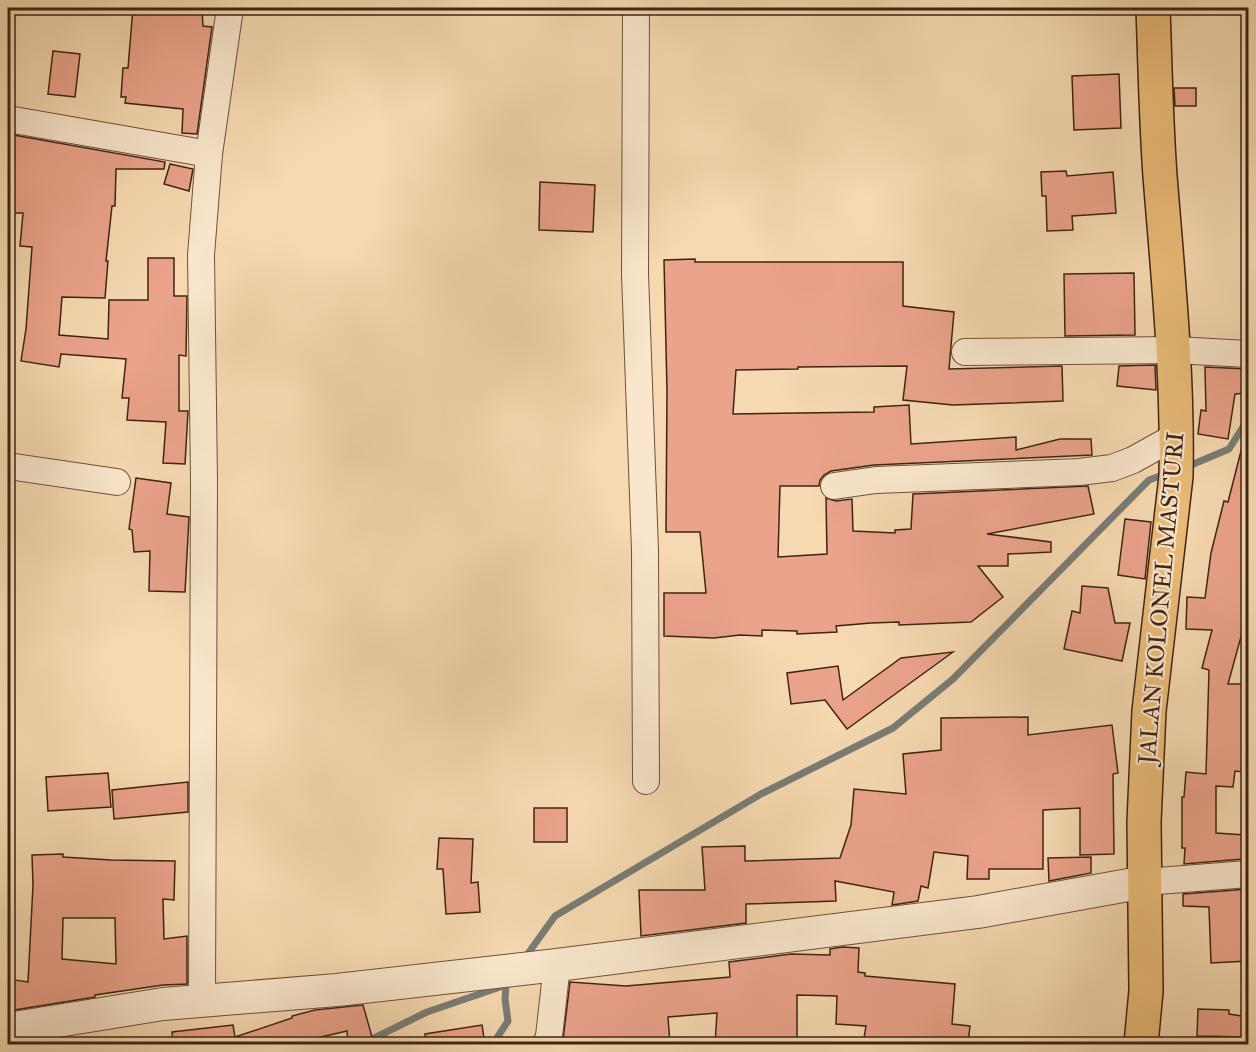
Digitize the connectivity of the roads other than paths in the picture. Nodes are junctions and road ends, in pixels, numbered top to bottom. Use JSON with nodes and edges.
{"nodes":[{"id":1,"x":230,"y":8,"type":"edge"},
{"id":2,"x":636,"y":8,"type":"edge"},
{"id":3,"x":1153,"y":8,"type":"edge"},
{"id":4,"x":8,"y":118,"type":"edge"},
{"id":5,"x":209,"y":154,"type":"junction"},
{"id":6,"x":1175,"y":350,"type":"junction"},
{"id":7,"x":965,"y":352,"type":"dead end"},
{"id":8,"x":1248,"y":354,"type":"edge"},
{"id":9,"x":1177,"y":454,"type":"junction"},
{"id":10,"x":8,"y":466,"type":"edge"},
{"id":11,"x":117,"y":482,"type":"dead end"},
{"id":12,"x":834,"y":486,"type":"dead end"},
{"id":13,"x":646,"y":781,"type":"dead end"},
{"id":14,"x":1248,"y":874,"type":"edge"},
{"id":15,"x":1145,"y":882,"type":"junction"},
{"id":16,"x":557,"y":965,"type":"junction"},
{"id":17,"x":202,"y":1000,"type":"junction"},
{"id":18,"x":8,"y":1029,"type":"edge"},
{"id":19,"x":546,"y":1044,"type":"edge"},
{"id":20,"x":1141,"y":1044,"type":"edge"}],
"edges":[{"from":1,"to":5,"type":"street"},
{"from":2,"to":13,"type":"street"},
{"from":3,"to":6,"type":"main road","name":"JALAN KOLONEL MASTURI"},
{"from":4,"to":5,"type":"street"},
{"from":5,"to":17,"type":"street"},
{"from":6,"to":7,"type":"street"},
{"from":6,"to":8,"type":"street"},
{"from":6,"to":9,"type":"main road","name":"JALAN KOLONEL MASTURI"},
{"from":9,"to":12,"type":"street"},
{"from":9,"to":15,"type":"main road","name":"JALAN KOLONEL MASTURI"},
{"from":10,"to":11,"type":"street"},
{"from":14,"to":15,"type":"street"},
{"from":15,"to":16,"type":"street"},
{"from":15,"to":20,"type":"main road","name":"JALAN KOLONEL MASTURI"},
{"from":16,"to":17,"type":"street"},
{"from":16,"to":19,"type":"street"},
{"from":17,"to":18,"type":"street"}]}
